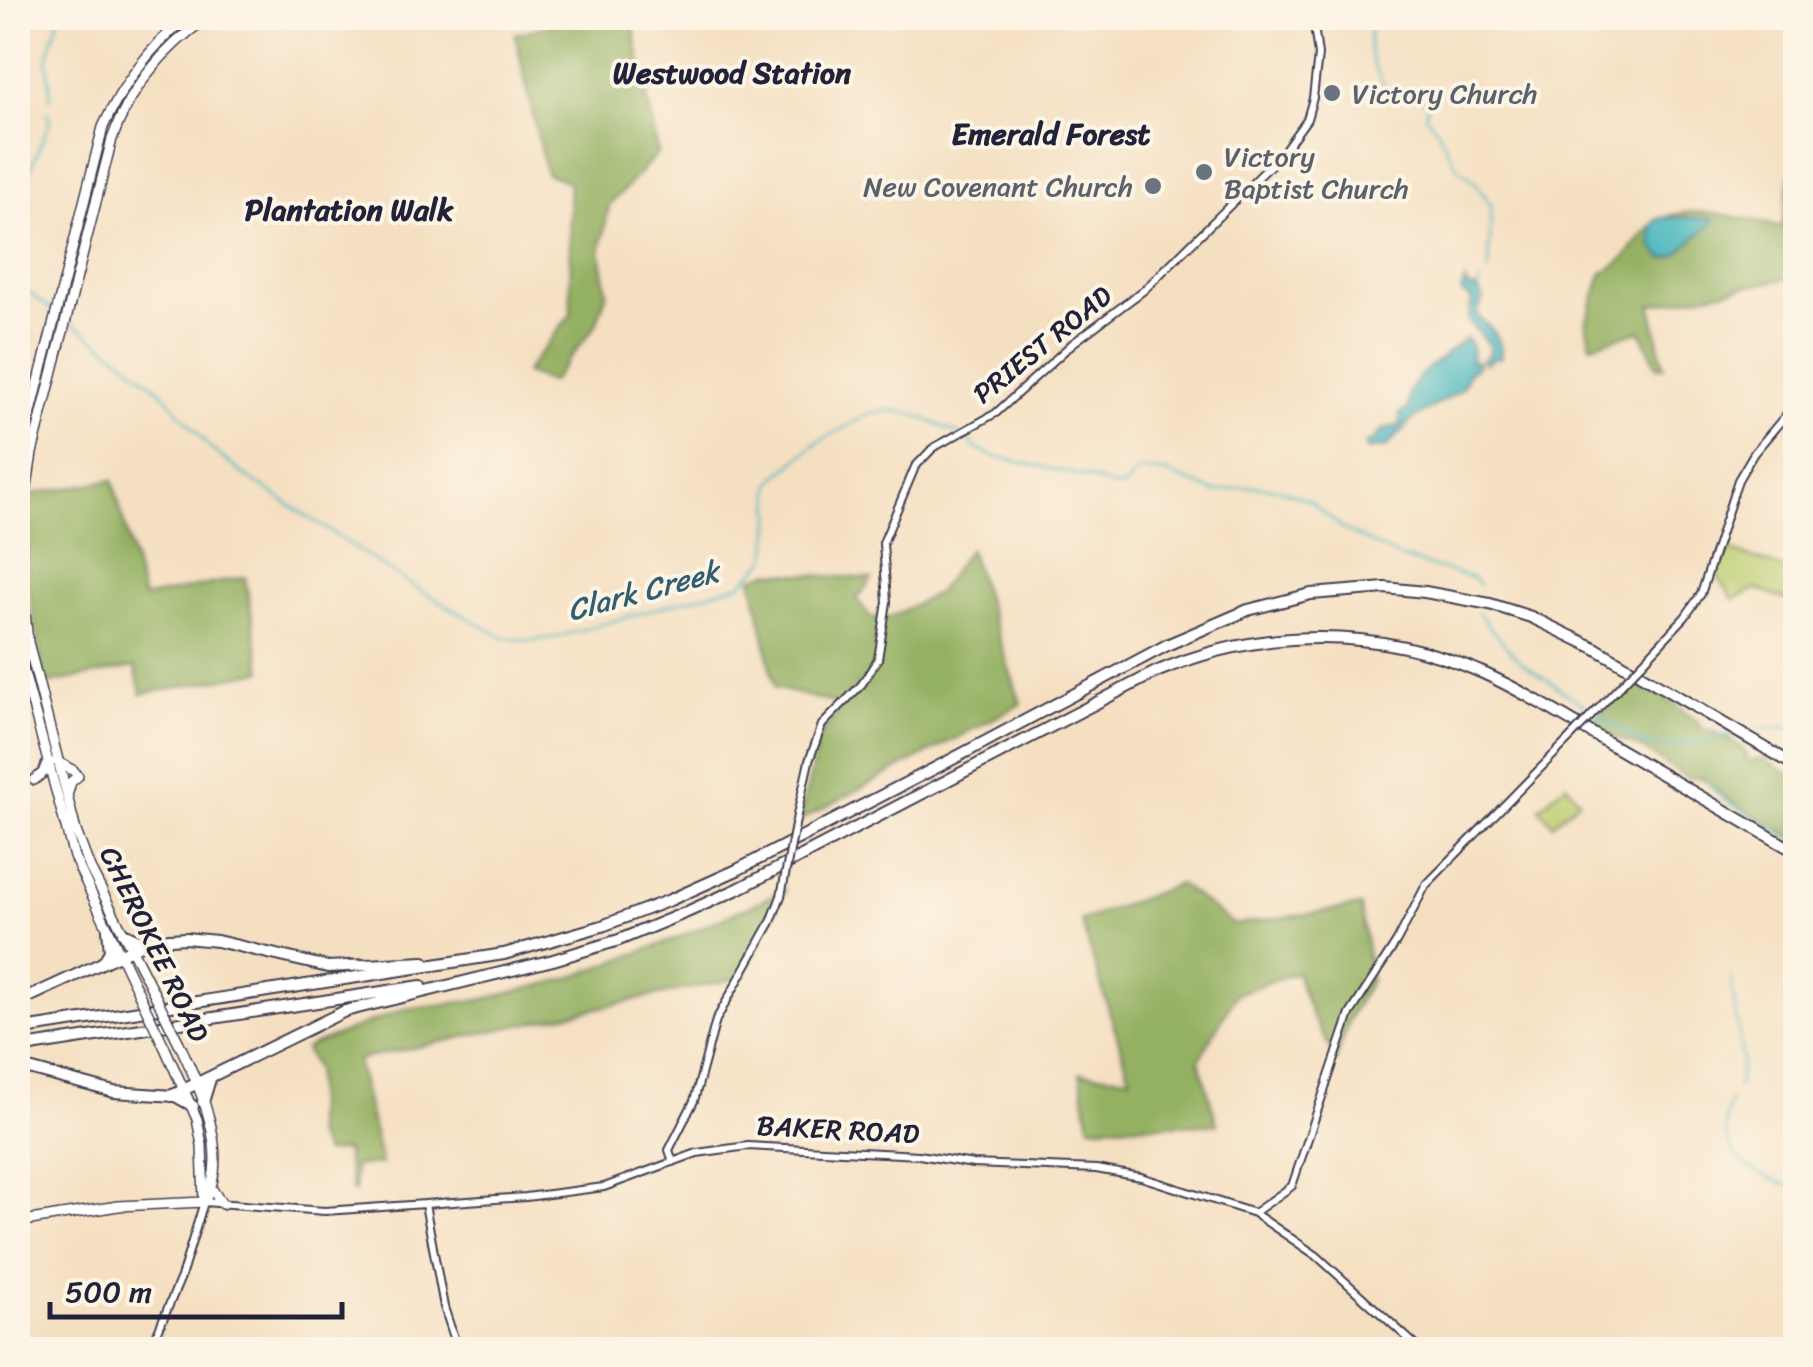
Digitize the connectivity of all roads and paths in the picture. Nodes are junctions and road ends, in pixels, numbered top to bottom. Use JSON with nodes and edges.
{"nodes":[{"id":1,"x":186,"y":18,"type":"edge"},
{"id":2,"x":207,"y":18,"type":"edge"},
{"id":3,"x":1313,"y":18,"type":"edge"},
{"id":4,"x":1796,"y":402,"type":"edge"},
{"id":5,"x":18,"y":464,"type":"edge"},
{"id":6,"x":19,"y":530,"type":"edge"},
{"id":7,"x":18,"y":620,"type":"edge"},
{"id":8,"x":18,"y":651,"type":"edge"},
{"id":9,"x":32,"y":662,"type":"junction"},
{"id":10,"x":19,"y":670,"type":"edge"},
{"id":11,"x":32,"y":707,"type":"junction"},
{"id":12,"x":47,"y":725,"type":"junction"},
{"id":13,"x":51,"y":762,"type":"junction"},
{"id":14,"x":1796,"y":766,"type":"edge"},
{"id":15,"x":61,"y":780,"type":"junction"},
{"id":16,"x":56,"y":794,"type":"junction"},
{"id":17,"x":66,"y":798,"type":"junction"},
{"id":18,"x":1796,"y":852,"type":"edge"},
{"id":19,"x":108,"y":929,"type":"junction"},
{"id":20,"x":124,"y":933,"type":"junction"},
{"id":21,"x":148,"y":941,"type":"junction"},
{"id":22,"x":132,"y":950,"type":"junction"},
{"id":23,"x":504,"y":954,"type":"junction"},
{"id":24,"x":121,"y":956,"type":"junction"},
{"id":25,"x":103,"y":962,"type":"junction"},
{"id":26,"x":516,"y":969,"type":"junction"},
{"id":27,"x":18,"y":1002,"type":"edge"},
{"id":28,"x":18,"y":1030,"type":"edge"},
{"id":29,"x":18,"y":1048,"type":"edge"},
{"id":30,"x":18,"y":1066,"type":"edge"},
{"id":31,"x":211,"y":1078,"type":"junction"},
{"id":32,"x":191,"y":1086,"type":"junction"},
{"id":33,"x":171,"y":1096,"type":"junction"},
{"id":34,"x":198,"y":1104,"type":"junction"},
{"id":35,"x":674,"y":1162,"type":"junction"},
{"id":36,"x":207,"y":1187,"type":"junction"},
{"id":37,"x":204,"y":1202,"type":"junction"},
{"id":38,"x":181,"y":1203,"type":"junction"},
{"id":39,"x":222,"y":1204,"type":"junction"},
{"id":40,"x":425,"y":1204,"type":"junction"},
{"id":41,"x":1254,"y":1213,"type":"junction"},
{"id":42,"x":18,"y":1222,"type":"edge"},
{"id":43,"x":150,"y":1350,"type":"edge"},
{"id":44,"x":458,"y":1350,"type":"edge"},
{"id":45,"x":1421,"y":1350,"type":"edge"}],
"edges":[{"from":1,"to":5,"type":"main road"},
{"from":2,"to":6,"type":"main road","name":"CHEROKEE ROAD"},
{"from":3,"to":35,"type":"street","name":"PRIEST ROAD","bridge":true},
{"from":4,"to":41,"type":"street","bridge":true},
{"from":6,"to":9,"type":"main road","name":"CHEROKEE ROAD"},
{"from":7,"to":9,"type":"main road"},
{"from":8,"to":10,"type":"main road","name":"CHEROKEE ROAD"},
{"from":9,"to":12,"type":"main road","name":"CHEROKEE ROAD"},
{"from":10,"to":11,"type":"main road","name":"CHEROKEE ROAD"},
{"from":10,"to":12,"type":"main road"},
{"from":11,"to":13,"type":"main road","name":"CHEROKEE ROAD"},
{"from":11,"to":15,"type":"main road"},
{"from":12,"to":13,"type":"main road","name":"CHEROKEE ROAD"},
{"from":13,"to":15,"type":"main road","name":"CHEROKEE ROAD"},
{"from":13,"to":16,"type":"main road","name":"CHEROKEE ROAD"},
{"from":13,"to":16,"type":"main road"},
{"from":13,"to":17,"type":"main road"},
{"from":14,"to":23,"type":"highway"},
{"from":15,"to":17,"type":"main road","name":"CHEROKEE ROAD"},
{"from":16,"to":19,"type":"main road","name":"CHEROKEE ROAD"},
{"from":17,"to":20,"type":"main road","name":"CHEROKEE ROAD"},
{"from":18,"to":26,"type":"highway"},
{"from":19,"to":24,"type":"main road","name":"CHEROKEE ROAD"},
{"from":19,"to":25,"type":"highway"},
{"from":20,"to":21,"type":"highway"},
{"from":20,"to":22,"type":"main road","name":"CHEROKEE ROAD"},
{"from":21,"to":22,"type":"highway"},
{"from":21,"to":23,"type":"highway"},
{"from":22,"to":24,"type":"highway"},
{"from":22,"to":32,"type":"main road","name":"CHEROKEE ROAD","bridge":true},
{"from":23,"to":28,"type":"highway"},
{"from":24,"to":25,"type":"highway"},
{"from":24,"to":32,"type":"main road","name":"CHEROKEE ROAD","bridge":true},
{"from":25,"to":27,"type":"highway"},
{"from":26,"to":29,"type":"highway"},
{"from":26,"to":31,"type":"highway"},
{"from":30,"to":33,"type":"highway"},
{"from":31,"to":32,"type":"highway"},
{"from":31,"to":34,"type":"highway"},
{"from":32,"to":33,"type":"highway"},
{"from":32,"to":34,"type":"main road","name":"CHEROKEE ROAD"},
{"from":33,"to":34,"type":"highway"},
{"from":34,"to":36,"type":"main road","name":"CHEROKEE ROAD"},
{"from":35,"to":40,"type":"street","name":"BAKER ROAD"},
{"from":35,"to":41,"type":"street","name":"BAKER ROAD"},
{"from":36,"to":37,"type":"main road"},
{"from":36,"to":38,"type":"main road"},
{"from":36,"to":39,"type":"main road"},
{"from":37,"to":38,"type":"main road"},
{"from":37,"to":39,"type":"street","name":"BAKER ROAD"},
{"from":37,"to":43,"type":"street"},
{"from":38,"to":42,"type":"main road"},
{"from":39,"to":40,"type":"street","name":"BAKER ROAD"},
{"from":40,"to":44,"type":"street"},
{"from":41,"to":45,"type":"street","name":"BAKER ROAD"}]}
